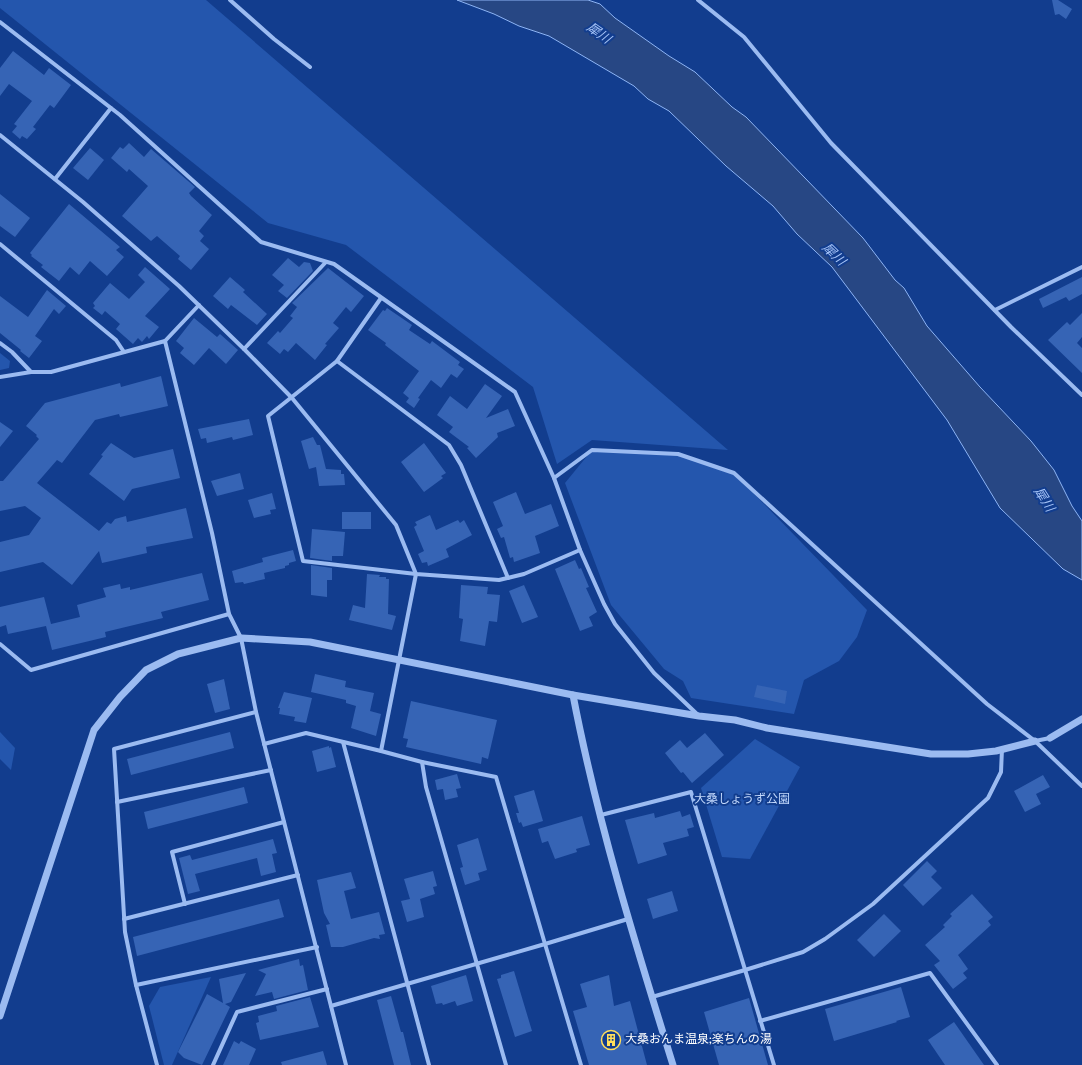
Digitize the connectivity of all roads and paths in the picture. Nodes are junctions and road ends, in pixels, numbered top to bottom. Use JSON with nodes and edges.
{"nodes":[{"id":1,"x":230,"y":0,"type":"edge"},
{"id":2,"x":698,"y":0,"type":"edge"},
{"id":3,"x":0,"y":22,"type":"edge"},
{"id":4,"x":310,"y":66,"type":"dead end"},
{"id":5,"x":111,"y":108,"type":"junction"},
{"id":6,"x":0,"y":135,"type":"edge"},
{"id":7,"x":55,"y":179,"type":"junction"},
{"id":8,"x":0,"y":244,"type":"edge"},
{"id":9,"x":326,"y":262,"type":"junction"},
{"id":10,"x":1082,"y":267,"type":"edge"},
{"id":11,"x":381,"y":298,"type":"junction"},
{"id":12,"x":199,"y":305,"type":"junction"},
{"id":13,"x":995,"y":310,"type":"junction"},
{"id":14,"x":165,"y":341,"type":"junction"},
{"id":15,"x":0,"y":343,"type":"edge"},
{"id":16,"x":244,"y":349,"type":"junction"},
{"id":17,"x":124,"y":352,"type":"junction"},
{"id":18,"x":337,"y":361,"type":"junction"},
{"id":19,"x":31,"y":372,"type":"junction"},
{"id":20,"x":0,"y":377,"type":"edge"},
{"id":21,"x":1082,"y":395,"type":"edge"},
{"id":22,"x":292,"y":398,"type":"junction"},
{"id":23,"x":554,"y":478,"type":"junction"},
{"id":24,"x":580,"y":550,"type":"junction"},
{"id":25,"x":416,"y":574,"type":"junction"},
{"id":26,"x":508,"y":578,"type":"junction"},
{"id":27,"x":229,"y":614,"type":"junction"},
{"id":28,"x":241,"y":638,"type":"junction"},
{"id":29,"x":0,"y":644,"type":"edge"},
{"id":30,"x":400,"y":661,"type":"junction"},
{"id":31,"x":573,"y":695,"type":"junction"},
{"id":32,"x":256,"y":712,"type":"junction"},
{"id":33,"x":699,"y":716,"type":"junction"},
{"id":34,"x":1082,"y":719,"type":"edge"},
{"id":35,"x":1050,"y":738,"type":"joint"},
{"id":36,"x":1035,"y":741,"type":"junction"},
{"id":37,"x":343,"y":742,"type":"junction"},
{"id":38,"x":264,"y":744,"type":"junction"},
{"id":39,"x":1002,"y":749,"type":"junction"},
{"id":40,"x":381,"y":750,"type":"junction"},
{"id":41,"x":422,"y":762,"type":"junction"},
{"id":42,"x":271,"y":770,"type":"junction"},
{"id":43,"x":1082,"y":786,"type":"edge"},
{"id":44,"x":118,"y":802,"type":"junction"},
{"id":45,"x":601,"y":815,"type":"junction"},
{"id":46,"x":284,"y":822,"type":"junction"},
{"id":47,"x":298,"y":875,"type":"junction"},
{"id":48,"x":185,"y":904,"type":"junction"},
{"id":49,"x":124,"y":919,"type":"junction"},
{"id":50,"x":628,"y":919,"type":"junction"},
{"id":51,"x":545,"y":944,"type":"junction"},
{"id":52,"x":317,"y":947,"type":"junction"},
{"id":53,"x":477,"y":964,"type":"junction"},
{"id":54,"x":745,"y":970,"type":"junction"},
{"id":55,"x":407,"y":984,"type":"junction"},
{"id":56,"x":136,"y":985,"type":"junction"},
{"id":57,"x":327,"y":989,"type":"junction"},
{"id":58,"x":652,"y":997,"type":"junction"},
{"id":59,"x":331,"y":1006,"type":"junction"},
{"id":60,"x":0,"y":1016,"type":"edge"},
{"id":61,"x":760,"y":1021,"type":"junction"},
{"id":62,"x":158,"y":1065,"type":"edge"},
{"id":63,"x":213,"y":1065,"type":"edge"},
{"id":64,"x":346,"y":1065,"type":"edge"},
{"id":65,"x":429,"y":1065,"type":"edge"},
{"id":66,"x":506,"y":1065,"type":"edge"},
{"id":67,"x":581,"y":1065,"type":"edge"},
{"id":68,"x":673,"y":1065,"type":"edge"},
{"id":69,"x":774,"y":1065,"type":"edge"},
{"id":70,"x":997,"y":1065,"type":"edge"}],
"edges":[{"from":1,"to":4,"type":"street"},
{"from":2,"to":13,"type":"street"},
{"from":3,"to":5,"type":"street"},
{"from":5,"to":7,"type":"street"},
{"from":5,"to":9,"type":"street"},
{"from":6,"to":7,"type":"street"},
{"from":7,"to":12,"type":"street"},
{"from":8,"to":17,"type":"street"},
{"from":9,"to":11,"type":"street"},
{"from":9,"to":16,"type":"street"},
{"from":10,"to":13,"type":"street"},
{"from":11,"to":18,"type":"street"},
{"from":11,"to":23,"type":"street"},
{"from":12,"to":14,"type":"street"},
{"from":12,"to":16,"type":"street"},
{"from":13,"to":21,"type":"street"},
{"from":14,"to":17,"type":"street"},
{"from":14,"to":27,"type":"street"},
{"from":15,"to":19,"type":"street"},
{"from":16,"to":22,"type":"street"},
{"from":17,"to":19,"type":"street"},
{"from":18,"to":22,"type":"street"},
{"from":18,"to":26,"type":"street"},
{"from":19,"to":20,"type":"street"},
{"from":22,"to":25,"type":"street"},
{"from":22,"to":25,"type":"street"},
{"from":23,"to":24,"type":"street"},
{"from":23,"to":36,"type":"street"},
{"from":24,"to":26,"type":"street"},
{"from":24,"to":33,"type":"street"},
{"from":25,"to":26,"type":"street"},
{"from":25,"to":30,"type":"street"},
{"from":27,"to":28,"type":"street"},
{"from":27,"to":29,"type":"street"},
{"from":28,"to":30,"type":"street"},
{"from":28,"to":32,"type":"street"},
{"from":28,"to":60,"type":"street"},
{"from":30,"to":31,"type":"street"},
{"from":30,"to":40,"type":"street"},
{"from":31,"to":33,"type":"street"},
{"from":31,"to":45,"type":"street"},
{"from":32,"to":38,"type":"street"},
{"from":32,"to":44,"type":"street"},
{"from":33,"to":39,"type":"street"},
{"from":34,"to":35,"type":"street"},
{"from":35,"to":36,"type":"street"},
{"from":36,"to":39,"type":"street"},
{"from":36,"to":43,"type":"street"},
{"from":37,"to":38,"type":"street"},
{"from":37,"to":40,"type":"street"},
{"from":37,"to":55,"type":"street"},
{"from":38,"to":42,"type":"street"},
{"from":39,"to":54,"type":"street"},
{"from":40,"to":41,"type":"street"},
{"from":41,"to":51,"type":"street"},
{"from":41,"to":53,"type":"street"},
{"from":42,"to":44,"type":"street"},
{"from":42,"to":46,"type":"street"},
{"from":44,"to":49,"type":"street"},
{"from":45,"to":50,"type":"street"},
{"from":45,"to":54,"type":"street"},
{"from":46,"to":47,"type":"street"},
{"from":46,"to":48,"type":"street"},
{"from":47,"to":48,"type":"street"},
{"from":47,"to":52,"type":"street"},
{"from":48,"to":49,"type":"street"},
{"from":49,"to":56,"type":"street"},
{"from":50,"to":51,"type":"street"},
{"from":50,"to":58,"type":"street"},
{"from":51,"to":53,"type":"street"},
{"from":51,"to":67,"type":"street"},
{"from":52,"to":56,"type":"street"},
{"from":52,"to":57,"type":"street"},
{"from":53,"to":55,"type":"street"},
{"from":53,"to":66,"type":"street"},
{"from":54,"to":58,"type":"street"},
{"from":54,"to":61,"type":"street"},
{"from":55,"to":59,"type":"street"},
{"from":55,"to":65,"type":"street"},
{"from":56,"to":62,"type":"street"},
{"from":57,"to":59,"type":"street"},
{"from":57,"to":63,"type":"street"},
{"from":58,"to":68,"type":"street"},
{"from":59,"to":64,"type":"street"},
{"from":61,"to":69,"type":"street"},
{"from":61,"to":70,"type":"street"}]}
